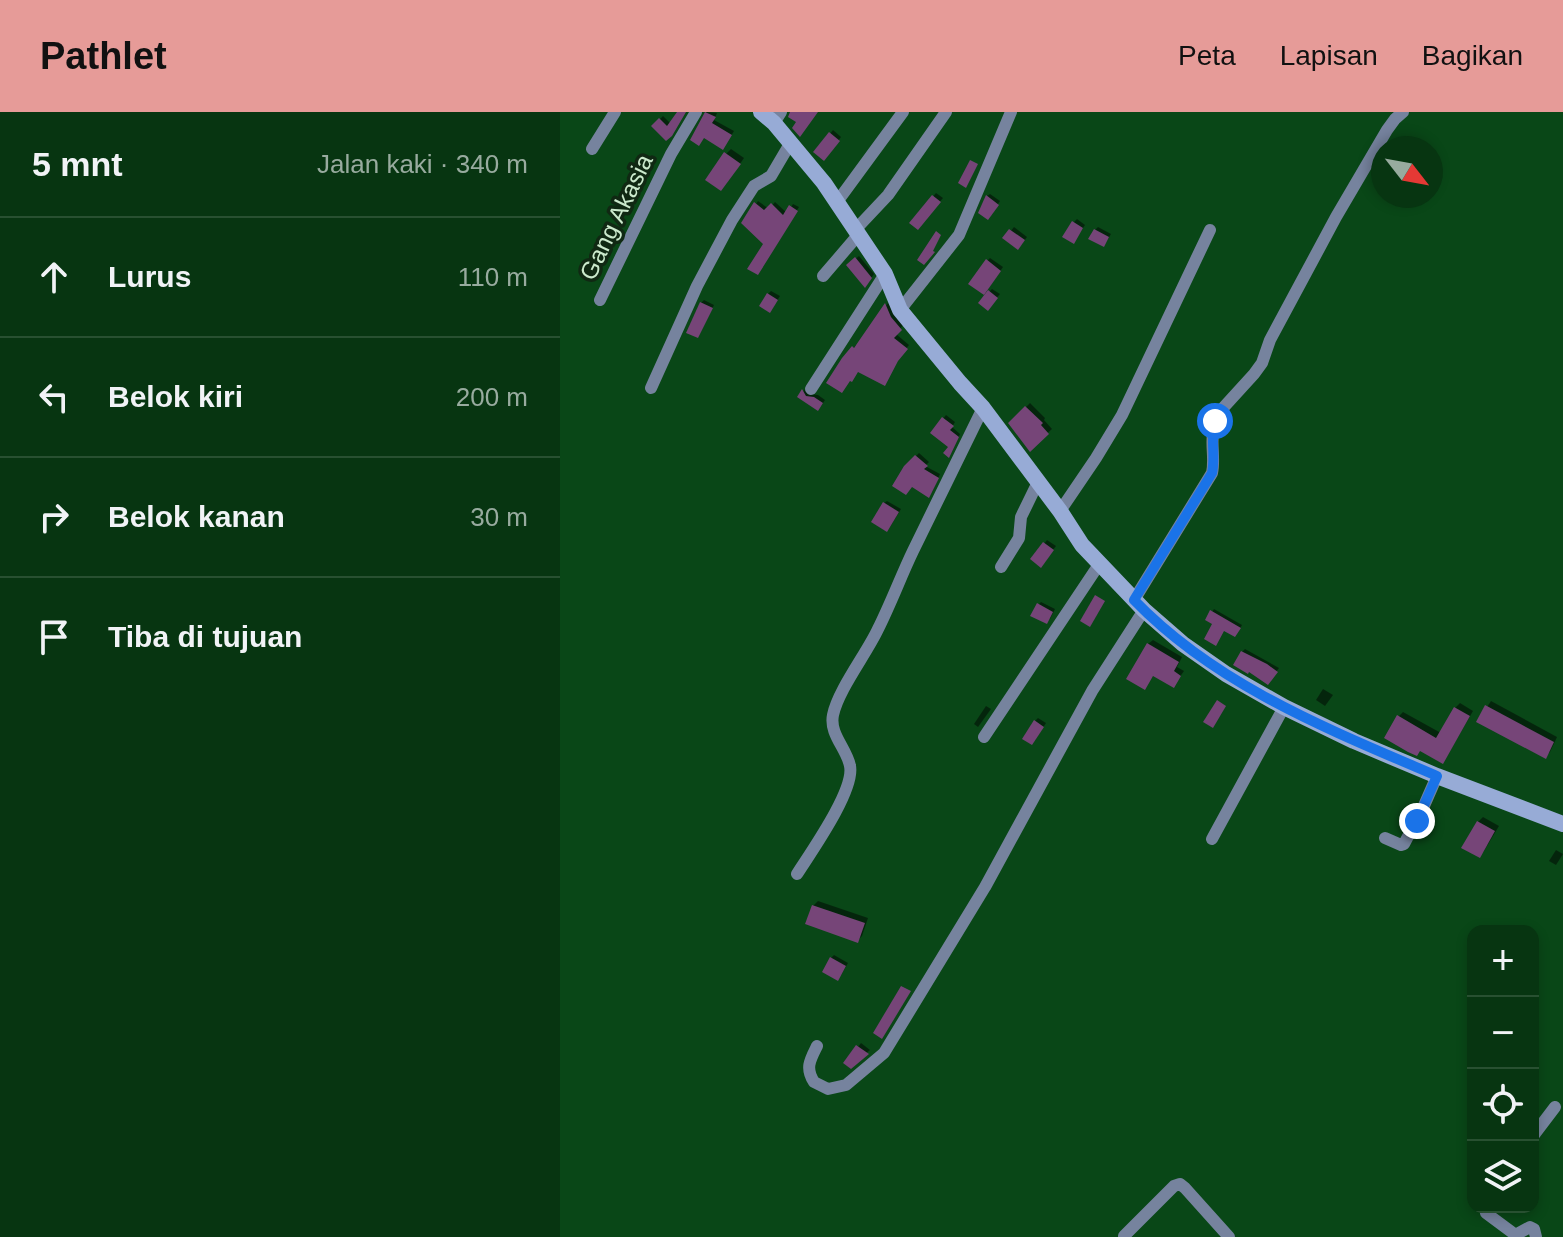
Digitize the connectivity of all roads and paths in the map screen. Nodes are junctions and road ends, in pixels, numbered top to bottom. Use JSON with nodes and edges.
{"nodes":[{"id":1,"x":615,"y":112,"type":"edge"},
{"id":2,"x":696,"y":112,"type":"edge"},
{"id":3,"x":903,"y":112,"type":"edge"},
{"id":4,"x":946,"y":112,"type":"edge"},
{"id":5,"x":1011,"y":112,"type":"edge"},
{"id":6,"x":1403,"y":112,"type":"edge"},
{"id":7,"x":772,"y":116,"type":"edge"},
{"id":8,"x":791,"y":142,"type":"junction"},
{"id":9,"x":592,"y":149,"type":"dead end"},
{"id":10,"x":837,"y":202,"type":"junction"},
{"id":11,"x":1210,"y":230,"type":"dead end"},
{"id":12,"x":858,"y":231,"type":"junction"},
{"id":13,"x":885,"y":274,"type":"junction"},
{"id":14,"x":823,"y":276,"type":"dead end"},
{"id":15,"x":600,"y":300,"type":"dead end"},
{"id":16,"x":900,"y":310,"type":"junction"},
{"id":17,"x":651,"y":388,"type":"dead end"},
{"id":18,"x":811,"y":389,"type":"dead end"},
{"id":19,"x":983,"y":408,"type":"junction"},
{"id":20,"x":1038,"y":482,"type":"junction"},
{"id":21,"x":1060,"y":511,"type":"junction"},
{"id":22,"x":1100,"y":563,"type":"junction"},
{"id":23,"x":1001,"y":567,"type":"dead end"},
{"id":24,"x":1139,"y":605,"type":"junction"},
{"id":25,"x":1284,"y":707,"type":"junction"},
{"id":26,"x":984,"y":737,"type":"dead end"},
{"id":27,"x":1437,"y":776,"type":"junction"},
{"id":28,"x":1563,"y":824,"type":"edge"},
{"id":29,"x":1385,"y":838,"type":"dead end"},
{"id":30,"x":1212,"y":839,"type":"dead end"},
{"id":31,"x":797,"y":874,"type":"dead end"},
{"id":32,"x":817,"y":1046,"type":"dead end"},
{"id":33,"x":1555,"y":1107,"type":"dead end"},
{"id":34,"x":1539,"y":1128,"type":"edge"},
{"id":35,"x":1486,"y":1213,"type":"edge"},
{"id":36,"x":1124,"y":1236,"type":"edge"},
{"id":37,"x":1229,"y":1237,"type":"edge"},
{"id":38,"x":1536,"y":1237,"type":"edge"}],
"edges":[{"from":1,"to":9,"type":"street"},
{"from":2,"to":15,"type":"street","name":"Gang Akasia"},
{"from":3,"to":10,"type":"street"},
{"from":4,"to":12,"type":"street"},
{"from":5,"to":16,"type":"street"},
{"from":6,"to":24,"type":"street"},
{"from":7,"to":8,"type":"main road"},
{"from":8,"to":10,"type":"main road"},
{"from":8,"to":17,"type":"street"},
{"from":10,"to":12,"type":"main road"},
{"from":11,"to":21,"type":"street"},
{"from":12,"to":13,"type":"main road"},
{"from":12,"to":14,"type":"street"},
{"from":13,"to":16,"type":"main road"},
{"from":13,"to":18,"type":"street"},
{"from":16,"to":19,"type":"main road"},
{"from":19,"to":20,"type":"main road"},
{"from":19,"to":31,"type":"street"},
{"from":20,"to":21,"type":"main road"},
{"from":20,"to":23,"type":"street"},
{"from":21,"to":22,"type":"main road"},
{"from":22,"to":24,"type":"main road"},
{"from":22,"to":26,"type":"street"},
{"from":24,"to":25,"type":"main road"},
{"from":24,"to":32,"type":"street"},
{"from":25,"to":27,"type":"main road"},
{"from":25,"to":30,"type":"street"},
{"from":27,"to":28,"type":"main road"},
{"from":27,"to":29,"type":"street"},
{"from":33,"to":34,"type":"street"},
{"from":35,"to":38,"type":"street"},
{"from":36,"to":37,"type":"street"}]}
